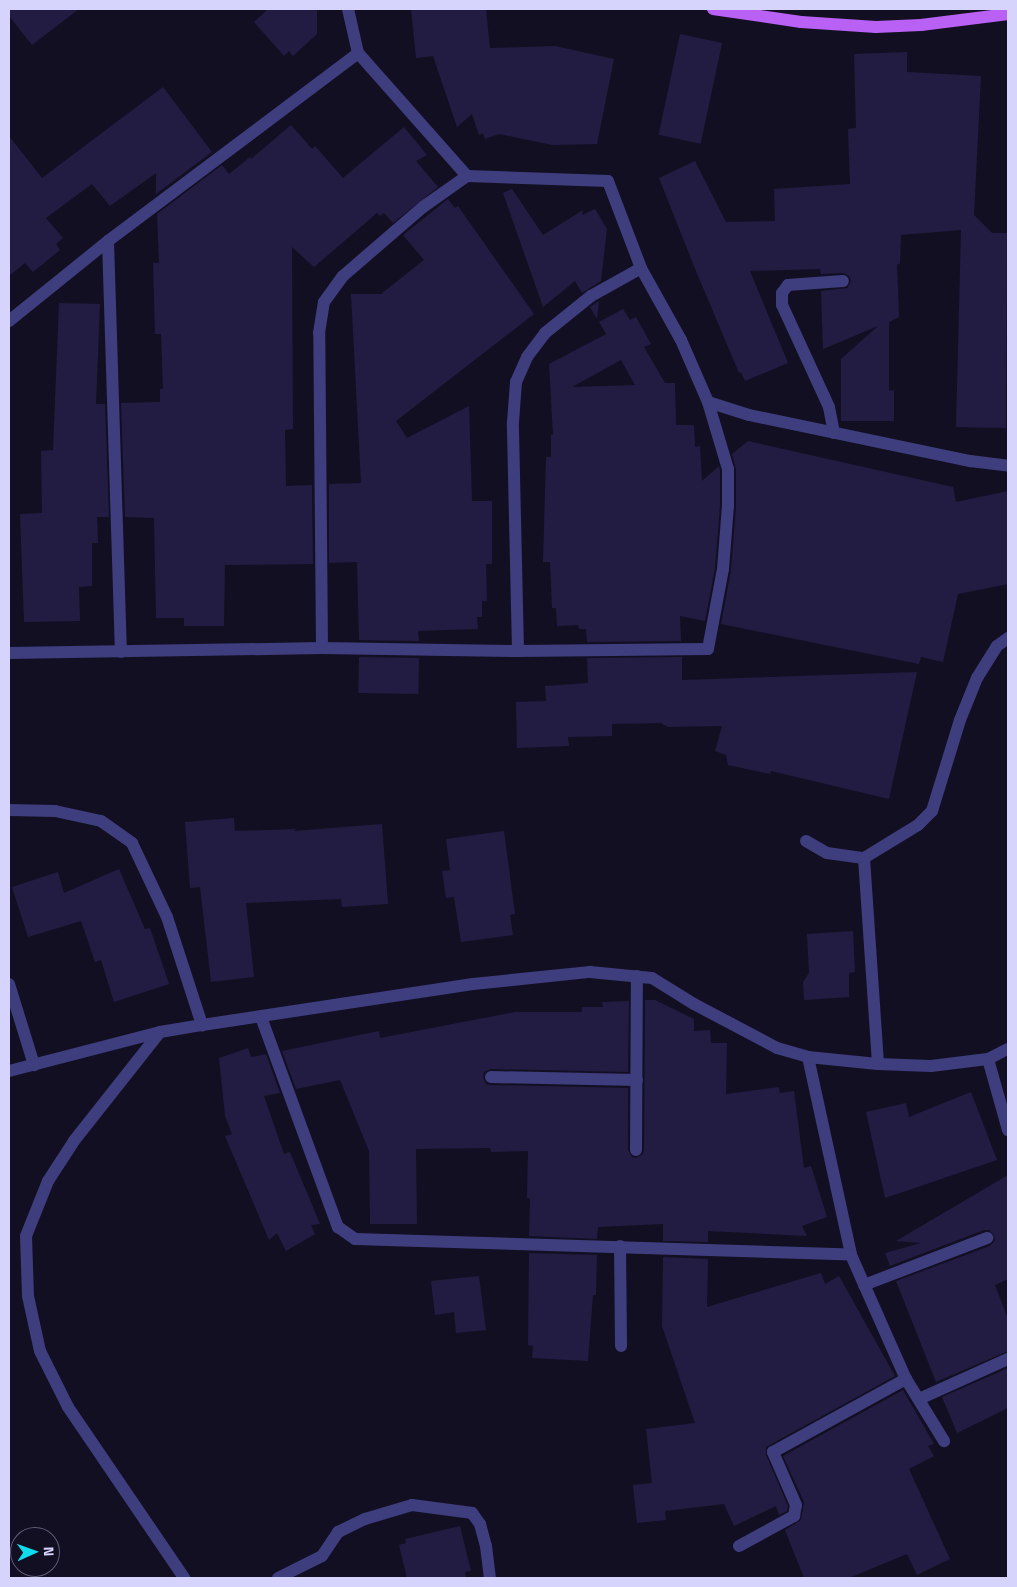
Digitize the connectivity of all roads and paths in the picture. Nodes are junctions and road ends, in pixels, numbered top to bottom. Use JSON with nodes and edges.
{"nodes":[{"id":1,"x":348,"y":9,"type":"edge"},
{"id":2,"x":713,"y":9,"type":"edge"},
{"id":3,"x":1008,"y":14,"type":"edge"},
{"id":4,"x":358,"y":52,"type":"junction"},
{"id":5,"x":467,"y":176,"type":"junction"},
{"id":6,"x":108,"y":241,"type":"junction"},
{"id":7,"x":641,"y":268,"type":"junction"},
{"id":8,"x":843,"y":280,"type":"dead end"},
{"id":9,"x":9,"y":321,"type":"edge"},
{"id":10,"x":708,"y":402,"type":"junction"},
{"id":11,"x":834,"y":433,"type":"junction"},
{"id":12,"x":1008,"y":466,"type":"edge"},
{"id":13,"x":1008,"y":638,"type":"edge"},
{"id":14,"x":322,"y":648,"type":"junction"},
{"id":15,"x":518,"y":651,"type":"junction"},
{"id":16,"x":121,"y":652,"type":"junction"},
{"id":17,"x":9,"y":654,"type":"edge"},
{"id":18,"x":9,"y":810,"type":"edge"},
{"id":19,"x":806,"y":841,"type":"dead end"},
{"id":20,"x":864,"y":858,"type":"junction"},
{"id":21,"x":637,"y":976,"type":"junction"},
{"id":22,"x":9,"y":984,"type":"edge"},
{"id":23,"x":260,"y":1017,"type":"junction"},
{"id":24,"x":202,"y":1024,"type":"junction"},
{"id":25,"x":160,"y":1032,"type":"junction"},
{"id":26,"x":1008,"y":1049,"type":"edge"},
{"id":27,"x":808,"y":1057,"type":"junction"},
{"id":28,"x":988,"y":1060,"type":"junction"},
{"id":29,"x":878,"y":1064,"type":"junction"},
{"id":30,"x":34,"y":1065,"type":"junction"},
{"id":31,"x":9,"y":1072,"type":"edge"},
{"id":32,"x":491,"y":1077,"type":"dead end"},
{"id":33,"x":637,"y":1080,"type":"junction"},
{"id":34,"x":1008,"y":1130,"type":"edge"},
{"id":35,"x":636,"y":1150,"type":"dead end"},
{"id":36,"x":987,"y":1238,"type":"dead end"},
{"id":37,"x":620,"y":1246,"type":"junction"},
{"id":38,"x":851,"y":1255,"type":"junction"},
{"id":39,"x":864,"y":1285,"type":"junction"},
{"id":40,"x":620,"y":1346,"type":"dead end"},
{"id":41,"x":1008,"y":1359,"type":"edge"},
{"id":42,"x":906,"y":1379,"type":"junction"},
{"id":43,"x":919,"y":1399,"type":"junction"},
{"id":44,"x":944,"y":1440,"type":"dead end"},
{"id":45,"x":739,"y":1546,"type":"dead end"},
{"id":46,"x":184,"y":1578,"type":"edge"},
{"id":47,"x":278,"y":1578,"type":"edge"},
{"id":48,"x":490,"y":1578,"type":"edge"}],
"edges":[{"from":1,"to":4,"type":"street"},
{"from":2,"to":3,"type":"main road"},
{"from":4,"to":5,"type":"street"},
{"from":4,"to":6,"type":"street"},
{"from":5,"to":7,"type":"street"},
{"from":5,"to":14,"type":"street"},
{"from":6,"to":9,"type":"street"},
{"from":6,"to":16,"type":"street"},
{"from":7,"to":10,"type":"street"},
{"from":7,"to":15,"type":"street"},
{"from":8,"to":11,"type":"street"},
{"from":10,"to":11,"type":"street"},
{"from":10,"to":15,"type":"street"},
{"from":11,"to":12,"type":"street"},
{"from":13,"to":20,"type":"street"},
{"from":14,"to":15,"type":"street"},
{"from":14,"to":16,"type":"street"},
{"from":16,"to":17,"type":"street"},
{"from":18,"to":24,"type":"street"},
{"from":19,"to":20,"type":"street"},
{"from":20,"to":29,"type":"street"},
{"from":21,"to":23,"type":"street"},
{"from":21,"to":27,"type":"street"},
{"from":21,"to":33,"type":"street"},
{"from":22,"to":30,"type":"street"},
{"from":23,"to":24,"type":"street"},
{"from":23,"to":37,"type":"street"},
{"from":24,"to":25,"type":"street"},
{"from":25,"to":30,"type":"street"},
{"from":25,"to":46,"type":"street"},
{"from":26,"to":28,"type":"street"},
{"from":27,"to":29,"type":"street"},
{"from":27,"to":38,"type":"street"},
{"from":28,"to":29,"type":"street"},
{"from":28,"to":34,"type":"street"},
{"from":30,"to":31,"type":"street"},
{"from":32,"to":33,"type":"street"},
{"from":33,"to":35,"type":"street"},
{"from":36,"to":39,"type":"street"},
{"from":37,"to":38,"type":"street"},
{"from":37,"to":40,"type":"street"},
{"from":38,"to":39,"type":"street"},
{"from":39,"to":42,"type":"street"},
{"from":41,"to":43,"type":"street"},
{"from":42,"to":43,"type":"street"},
{"from":42,"to":45,"type":"street"},
{"from":43,"to":44,"type":"street"},
{"from":47,"to":48,"type":"street"}]}
